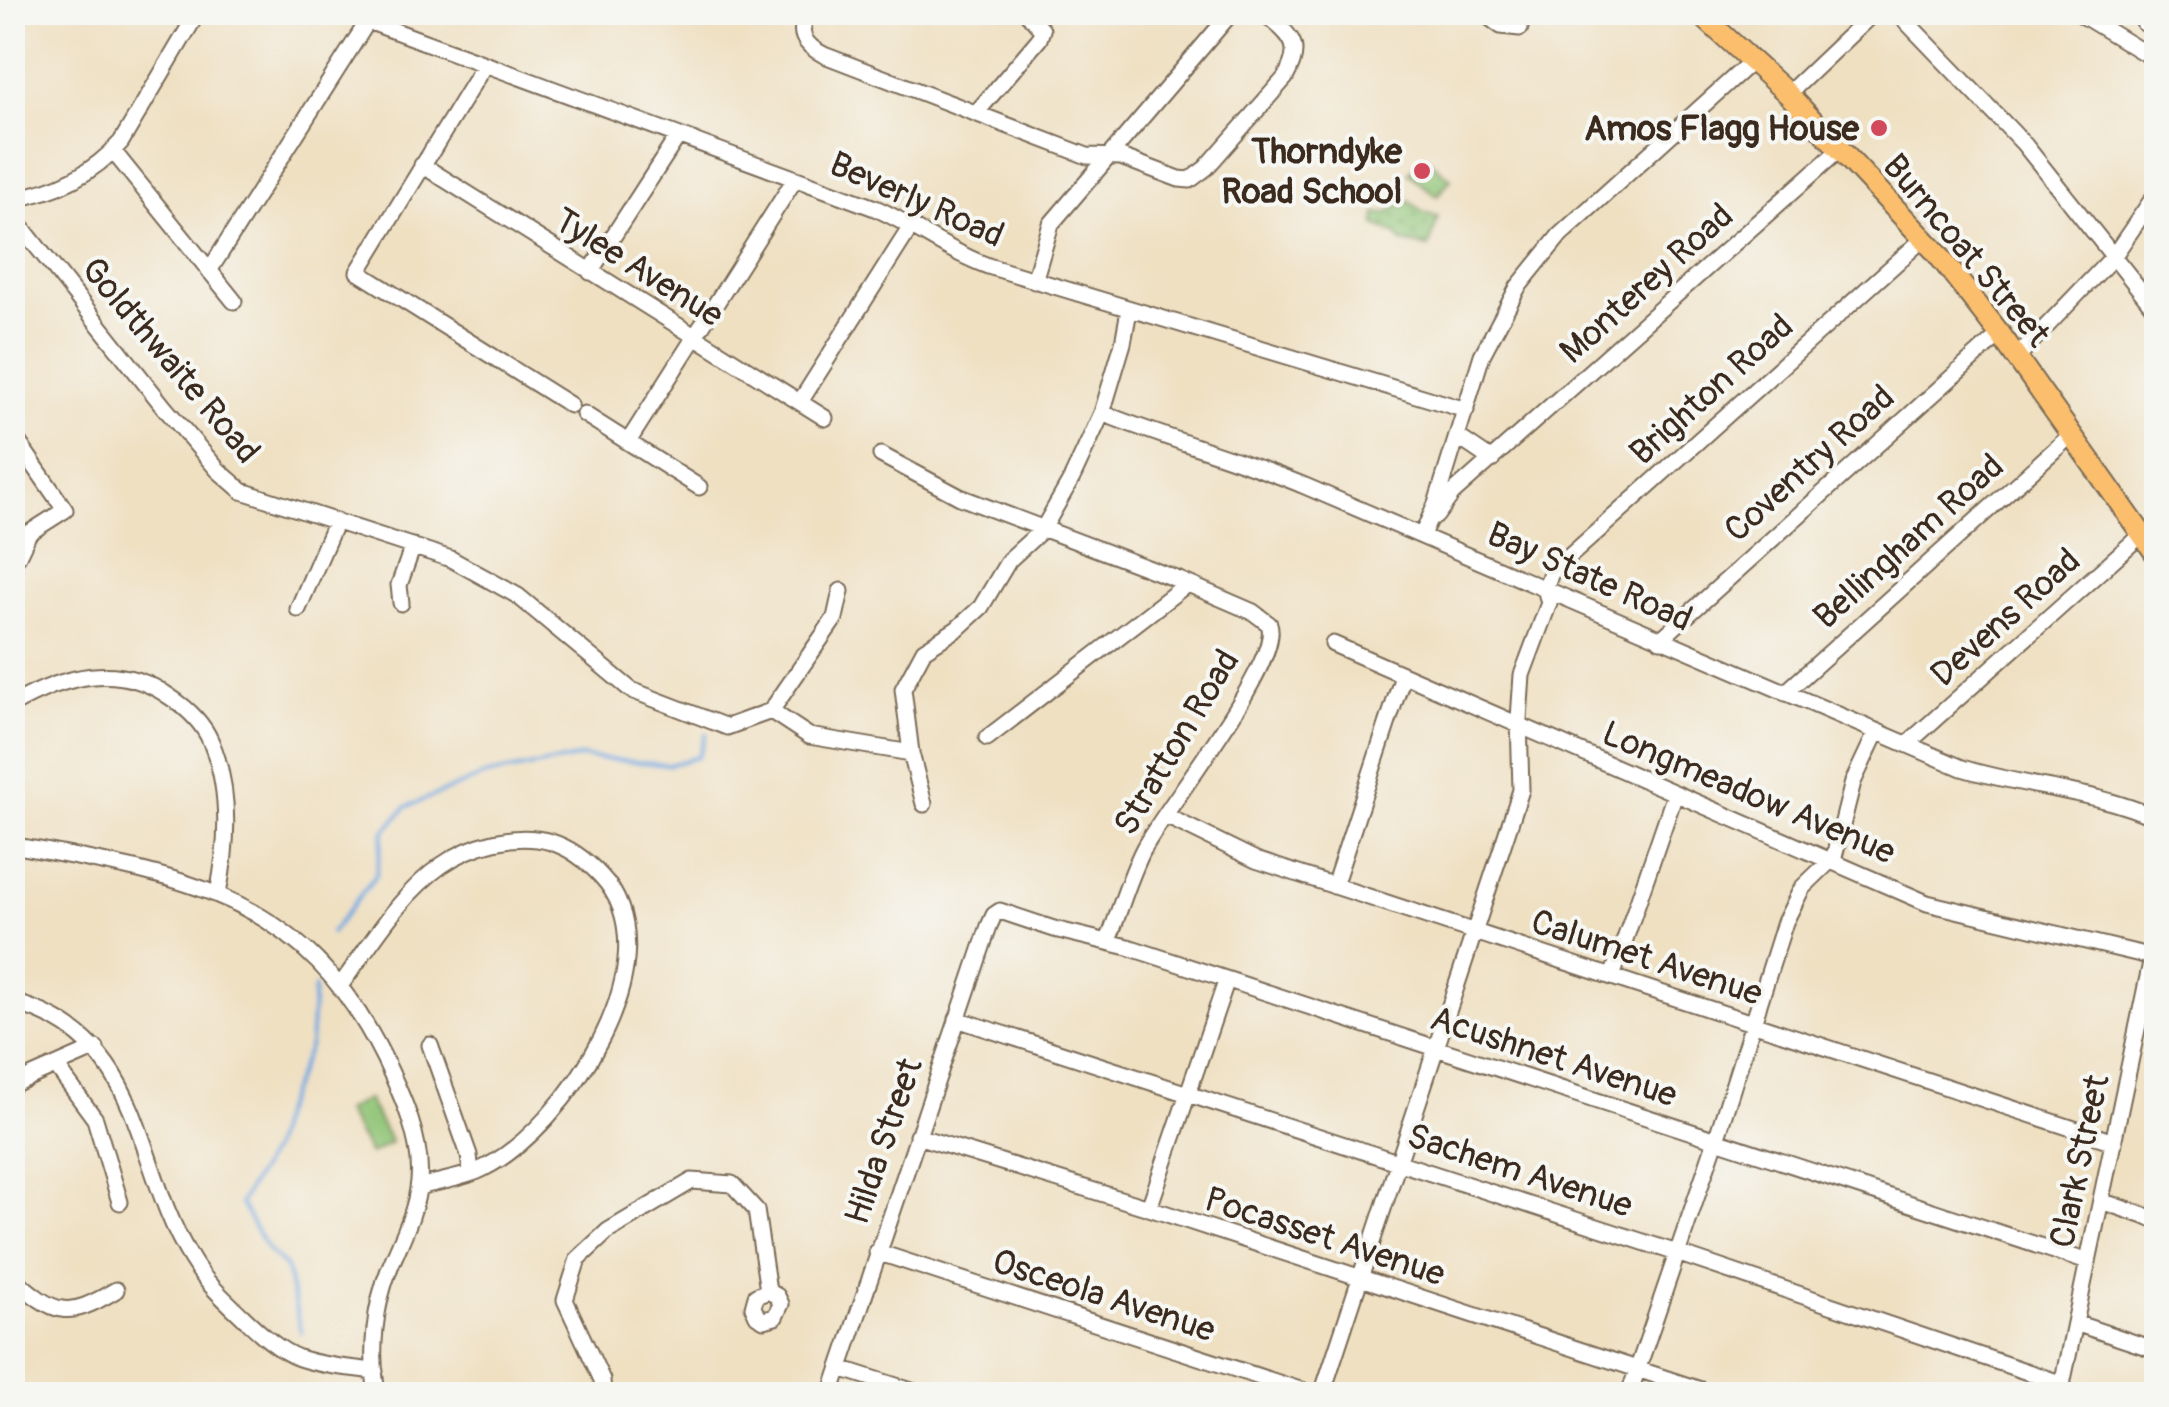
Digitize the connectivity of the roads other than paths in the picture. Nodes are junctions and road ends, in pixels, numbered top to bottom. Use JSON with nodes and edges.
{"nodes":[{"id":1,"x":198,"y":12,"type":"edge"},
{"id":2,"x":810,"y":12,"type":"edge"},
{"id":3,"x":1026,"y":12,"type":"edge"},
{"id":4,"x":1232,"y":12,"type":"edge"},
{"id":5,"x":1264,"y":12,"type":"edge"},
{"id":6,"x":1482,"y":12,"type":"edge"},
{"id":7,"x":1874,"y":12,"type":"edge"},
{"id":8,"x":1897,"y":12,"type":"edge"},
{"id":9,"x":2078,"y":12,"type":"edge"},
{"id":10,"x":1707,"y":16,"type":"edge"},
{"id":11,"x":361,"y":17,"type":"edge"},
{"id":12,"x":1520,"y":28,"type":"dead end"},
{"id":13,"x":2156,"y":60,"type":"edge"},
{"id":14,"x":1752,"y":61,"type":"junction"},
{"id":15,"x":485,"y":64,"type":"junction"},
{"id":16,"x":1788,"y":94,"type":"junction"},
{"id":17,"x":976,"y":112,"type":"junction"},
{"id":18,"x":678,"y":136,"type":"junction"},
{"id":19,"x":1840,"y":150,"type":"junction"},
{"id":20,"x":112,"y":151,"type":"junction"},
{"id":21,"x":1106,"y":157,"type":"junction"},
{"id":22,"x":422,"y":165,"type":"junction"},
{"id":23,"x":796,"y":179,"type":"junction"},
{"id":24,"x":2156,"y":194,"type":"edge"},
{"id":25,"x":12,"y":199,"type":"edge"},
{"id":26,"x":12,"y":214,"type":"edge"},
{"id":27,"x":912,"y":225,"type":"junction"},
{"id":28,"x":1924,"y":239,"type":"junction"},
{"id":29,"x":2114,"y":256,"type":"junction"},
{"id":30,"x":209,"y":271,"type":"junction"},
{"id":31,"x":590,"y":272,"type":"junction"},
{"id":32,"x":1034,"y":281,"type":"junction"},
{"id":33,"x":234,"y":301,"type":"dead end"},
{"id":34,"x":1129,"y":310,"type":"junction"},
{"id":35,"x":2156,"y":310,"type":"edge"},
{"id":36,"x":2000,"y":334,"type":"junction"},
{"id":37,"x":694,"y":337,"type":"junction"},
{"id":38,"x":2016,"y":357,"type":"junction"},
{"id":39,"x":800,"y":402,"type":"junction"},
{"id":40,"x":1466,"y":410,"type":"junction"},
{"id":41,"x":1102,"y":413,"type":"junction"},
{"id":42,"x":825,"y":418,"type":"dead end"},
{"id":43,"x":12,"y":433,"type":"edge"},
{"id":44,"x":2071,"y":435,"type":"junction"},
{"id":45,"x":1458,"y":436,"type":"junction"},
{"id":46,"x":628,"y":442,"type":"junction"},
{"id":47,"x":881,"y":455,"type":"dead end"},
{"id":48,"x":1492,"y":460,"type":"junction"},
{"id":49,"x":699,"y":487,"type":"dead end"},
{"id":50,"x":336,"y":521,"type":"junction"},
{"id":51,"x":1043,"y":530,"type":"junction"},
{"id":52,"x":2142,"y":534,"type":"junction"},
{"id":53,"x":1422,"y":535,"type":"junction"},
{"id":54,"x":413,"y":546,"type":"junction"},
{"id":55,"x":2156,"y":554,"type":"edge"},
{"id":56,"x":18,"y":556,"type":"dead end"},
{"id":57,"x":1187,"y":584,"type":"junction"},
{"id":58,"x":1545,"y":588,"type":"junction"},
{"id":59,"x":841,"y":591,"type":"dead end"},
{"id":60,"x":401,"y":602,"type":"dead end"},
{"id":61,"x":298,"y":608,"type":"dead end"},
{"id":62,"x":1660,"y":640,"type":"junction"},
{"id":63,"x":1334,"y":644,"type":"dead end"},
{"id":64,"x":1403,"y":676,"type":"junction"},
{"id":65,"x":1786,"y":693,"type":"junction"},
{"id":66,"x":12,"y":705,"type":"edge"},
{"id":67,"x":771,"y":712,"type":"junction"},
{"id":68,"x":1520,"y":725,"type":"junction"},
{"id":69,"x":1876,"y":731,"type":"junction"},
{"id":70,"x":987,"y":738,"type":"dead end"},
{"id":71,"x":1906,"y":744,"type":"junction"},
{"id":72,"x":910,"y":752,"type":"junction"},
{"id":73,"x":1675,"y":794,"type":"junction"},
{"id":74,"x":924,"y":804,"type":"dead end"},
{"id":75,"x":1166,"y":816,"type":"junction"},
{"id":76,"x":2156,"y":818,"type":"edge"},
{"id":77,"x":12,"y":845,"type":"edge"},
{"id":78,"x":1831,"y":860,"type":"junction"},
{"id":79,"x":1334,"y":886,"type":"junction"},
{"id":80,"x":218,"y":894,"type":"junction"},
{"id":81,"x":1000,"y":911,"type":"joint"},
{"id":82,"x":1475,"y":933,"type":"junction"},
{"id":83,"x":2156,"y":939,"type":"edge"},
{"id":84,"x":1108,"y":941,"type":"junction"},
{"id":85,"x":2153,"y":957,"type":"junction"},
{"id":86,"x":1612,"y":977,"type":"junction"},
{"id":87,"x":1226,"y":982,"type":"junction"},
{"id":88,"x":340,"y":986,"type":"junction"},
{"id":89,"x":12,"y":1002,"type":"edge"},
{"id":90,"x":957,"y":1018,"type":"junction"},
{"id":91,"x":1752,"y":1023,"type":"junction"},
{"id":92,"x":430,"y":1044,"type":"dead end"},
{"id":93,"x":96,"y":1048,"type":"junction"},
{"id":94,"x":1436,"y":1049,"type":"junction"},
{"id":95,"x":56,"y":1066,"type":"junction"},
{"id":96,"x":12,"y":1085,"type":"edge"},
{"id":97,"x":1188,"y":1095,"type":"junction"},
{"id":98,"x":917,"y":1136,"type":"junction"},
{"id":99,"x":1716,"y":1140,"type":"junction"},
{"id":100,"x":2114,"y":1142,"type":"junction"},
{"id":101,"x":1398,"y":1162,"type":"junction"},
{"id":102,"x":471,"y":1173,"type":"junction"},
{"id":103,"x":419,"y":1188,"type":"junction"},
{"id":104,"x":120,"y":1202,"type":"dead end"},
{"id":105,"x":2101,"y":1202,"type":"junction"},
{"id":106,"x":1148,"y":1208,"type":"junction"},
{"id":107,"x":2156,"y":1220,"type":"edge"},
{"id":108,"x":877,"y":1252,"type":"junction"},
{"id":109,"x":1677,"y":1253,"type":"junction"},
{"id":110,"x":2088,"y":1262,"type":"junction"},
{"id":111,"x":12,"y":1278,"type":"edge"},
{"id":112,"x":1360,"y":1280,"type":"junction"},
{"id":113,"x":116,"y":1290,"type":"dead end"},
{"id":114,"x":768,"y":1291,"type":"dead end"},
{"id":115,"x":2075,"y":1323,"type":"junction"},
{"id":116,"x":2156,"y":1350,"type":"edge"},
{"id":117,"x":840,"y":1368,"type":"junction"},
{"id":118,"x":1637,"y":1369,"type":"junction"},
{"id":119,"x":375,"y":1370,"type":"junction"},
{"id":120,"x":2061,"y":1389,"type":"edge"},
{"id":121,"x":377,"y":1394,"type":"edge"},
{"id":122,"x":603,"y":1394,"type":"edge"},
{"id":123,"x":831,"y":1394,"type":"edge"},
{"id":124,"x":921,"y":1394,"type":"edge"},
{"id":125,"x":1312,"y":1394,"type":"edge"},
{"id":126,"x":1322,"y":1394,"type":"edge"},
{"id":127,"x":1630,"y":1394,"type":"edge"},
{"id":128,"x":1713,"y":1394,"type":"edge"}],
"edges":[{"from":1,"to":20,"type":"street"},
{"from":2,"to":17,"type":"street"},
{"from":3,"to":17,"type":"street"},
{"from":4,"to":21,"type":"street"},
{"from":5,"to":21,"type":"street"},
{"from":6,"to":12,"type":"street"},
{"from":7,"to":16,"type":"street"},
{"from":8,"to":29,"type":"street"},
{"from":9,"to":13,"type":"street"},
{"from":10,"to":14,"type":"main road","name":"Burncoat Street"},
{"from":11,"to":15,"type":"street","name":"Beverly Road"},
{"from":11,"to":30,"type":"street"},
{"from":14,"to":16,"type":"main road","name":"Burncoat Street"},
{"from":14,"to":40,"type":"street"},
{"from":15,"to":18,"type":"street","name":"Beverly Road"},
{"from":15,"to":22,"type":"street"},
{"from":16,"to":19,"type":"main road","name":"Burncoat Street"},
{"from":17,"to":21,"type":"street"},
{"from":18,"to":23,"type":"street","name":"Beverly Road"},
{"from":18,"to":31,"type":"street"},
{"from":19,"to":28,"type":"main road","name":"Burncoat Street"},
{"from":19,"to":48,"type":"street","name":"Monterey Road"},
{"from":20,"to":25,"type":"street"},
{"from":20,"to":30,"type":"street"},
{"from":21,"to":32,"type":"street"},
{"from":22,"to":31,"type":"street","name":"Tylee Avenue"},
{"from":22,"to":46,"type":"street"},
{"from":23,"to":27,"type":"street","name":"Beverly Road"},
{"from":23,"to":37,"type":"street"},
{"from":24,"to":29,"type":"street"},
{"from":26,"to":50,"type":"street","name":"Goldthwaite Road"},
{"from":27,"to":32,"type":"street","name":"Beverly Road"},
{"from":27,"to":39,"type":"street"},
{"from":28,"to":36,"type":"main road","name":"Burncoat Street"},
{"from":28,"to":58,"type":"street","name":"Brighton Road"},
{"from":29,"to":35,"type":"street"},
{"from":29,"to":38,"type":"street"},
{"from":30,"to":33,"type":"street"},
{"from":31,"to":37,"type":"street","name":"Tylee Avenue"},
{"from":32,"to":34,"type":"street","name":"Beverly Road"},
{"from":34,"to":40,"type":"street","name":"Beverly Road"},
{"from":34,"to":41,"type":"street"},
{"from":36,"to":38,"type":"main road","name":"Burncoat Street"},
{"from":36,"to":62,"type":"street","name":"Coventry Road"},
{"from":37,"to":39,"type":"street","name":"Tylee Avenue"},
{"from":37,"to":46,"type":"street"},
{"from":38,"to":44,"type":"main road","name":"Burncoat Street"},
{"from":39,"to":42,"type":"street","name":"Tylee Avenue"},
{"from":40,"to":45,"type":"street"},
{"from":41,"to":51,"type":"street"},
{"from":41,"to":53,"type":"street","name":"Bay State Road"},
{"from":43,"to":56,"type":"street"},
{"from":44,"to":52,"type":"main road","name":"Burncoat Street"},
{"from":44,"to":65,"type":"street","name":"Bellingham Road"},
{"from":45,"to":48,"type":"street"},
{"from":45,"to":53,"type":"street"},
{"from":46,"to":49,"type":"street"},
{"from":47,"to":51,"type":"street"},
{"from":48,"to":53,"type":"street","name":"Monterey Road"},
{"from":50,"to":54,"type":"street","name":"Goldthwaite Road"},
{"from":50,"to":61,"type":"street"},
{"from":51,"to":57,"type":"street"},
{"from":51,"to":72,"type":"street"},
{"from":52,"to":55,"type":"main road","name":"Burncoat Street"},
{"from":52,"to":71,"type":"street","name":"Devens Road"},
{"from":53,"to":58,"type":"street","name":"Bay State Road"},
{"from":54,"to":60,"type":"street"},
{"from":54,"to":67,"type":"street","name":"Goldthwaite Road"},
{"from":57,"to":70,"type":"street"},
{"from":57,"to":75,"type":"street","name":"Stratton Road"},
{"from":58,"to":62,"type":"street","name":"Bay State Road"},
{"from":58,"to":68,"type":"street"},
{"from":59,"to":67,"type":"street"},
{"from":62,"to":65,"type":"street","name":"Bay State Road"},
{"from":63,"to":64,"type":"street","name":"Longmeadow Avenue"},
{"from":64,"to":68,"type":"street","name":"Longmeadow Avenue"},
{"from":64,"to":79,"type":"street"},
{"from":65,"to":69,"type":"street","name":"Bay State Road"},
{"from":66,"to":80,"type":"street"},
{"from":67,"to":72,"type":"street"},
{"from":68,"to":73,"type":"street","name":"Longmeadow Avenue"},
{"from":68,"to":82,"type":"street"},
{"from":69,"to":71,"type":"street","name":"Bay State Road"},
{"from":69,"to":78,"type":"street"},
{"from":71,"to":76,"type":"street","name":"Bay State Road"},
{"from":72,"to":74,"type":"street"},
{"from":73,"to":78,"type":"street","name":"Longmeadow Avenue"},
{"from":73,"to":86,"type":"street"},
{"from":75,"to":79,"type":"street","name":"Calumet Avenue"},
{"from":75,"to":84,"type":"street","name":"Stratton Road"},
{"from":77,"to":80,"type":"street"},
{"from":78,"to":85,"type":"street","name":"Longmeadow Avenue"},
{"from":78,"to":91,"type":"street"},
{"from":79,"to":82,"type":"street","name":"Calumet Avenue"},
{"from":80,"to":88,"type":"street"},
{"from":81,"to":84,"type":"street","name":"Acushnet Avenue"},
{"from":81,"to":90,"type":"street","name":"Hilda Street"},
{"from":82,"to":86,"type":"street","name":"Calumet Avenue"},
{"from":82,"to":94,"type":"street"},
{"from":83,"to":85,"type":"street","name":"Clark Street"},
{"from":84,"to":87,"type":"street","name":"Acushnet Avenue"},
{"from":85,"to":100,"type":"street","name":"Clark Street"},
{"from":86,"to":91,"type":"street","name":"Calumet Avenue"},
{"from":87,"to":94,"type":"street","name":"Acushnet Avenue"},
{"from":87,"to":97,"type":"street"},
{"from":88,"to":102,"type":"street"},
{"from":88,"to":103,"type":"street"},
{"from":89,"to":93,"type":"street"},
{"from":90,"to":97,"type":"street","name":"Sachem Avenue"},
{"from":90,"to":98,"type":"street","name":"Hilda Street"},
{"from":91,"to":99,"type":"street"},
{"from":91,"to":100,"type":"street","name":"Calumet Avenue"},
{"from":92,"to":102,"type":"street"},
{"from":93,"to":95,"type":"street"},
{"from":93,"to":119,"type":"street"},
{"from":94,"to":99,"type":"street","name":"Acushnet Avenue"},
{"from":94,"to":101,"type":"street"},
{"from":95,"to":96,"type":"street"},
{"from":95,"to":104,"type":"street"},
{"from":97,"to":101,"type":"street","name":"Sachem Avenue"},
{"from":97,"to":106,"type":"street"},
{"from":98,"to":106,"type":"street","name":"Pocasset Avenue"},
{"from":98,"to":108,"type":"street","name":"Hilda Street"},
{"from":99,"to":109,"type":"street"},
{"from":99,"to":110,"type":"street","name":"Acushnet Avenue"},
{"from":100,"to":105,"type":"street","name":"Clark Street"},
{"from":101,"to":109,"type":"street","name":"Sachem Avenue"},
{"from":101,"to":112,"type":"street"},
{"from":102,"to":103,"type":"street"},
{"from":103,"to":119,"type":"street"},
{"from":105,"to":107,"type":"street"},
{"from":105,"to":110,"type":"street","name":"Clark Street"},
{"from":106,"to":112,"type":"street","name":"Pocasset Avenue"},
{"from":108,"to":117,"type":"street","name":"Hilda Street"},
{"from":108,"to":125,"type":"street","name":"Osceola Avenue"},
{"from":109,"to":118,"type":"street"},
{"from":109,"to":120,"type":"street","name":"Sachem Avenue"},
{"from":110,"to":115,"type":"street","name":"Clark Street"},
{"from":111,"to":113,"type":"street"},
{"from":112,"to":118,"type":"street","name":"Pocasset Avenue"},
{"from":112,"to":126,"type":"street"},
{"from":114,"to":122,"type":"street"},
{"from":115,"to":116,"type":"street"},
{"from":115,"to":120,"type":"street","name":"Clark Street"},
{"from":117,"to":123,"type":"street","name":"Hilda Street"},
{"from":117,"to":124,"type":"street"},
{"from":118,"to":127,"type":"street"},
{"from":118,"to":128,"type":"street","name":"Pocasset Avenue"},
{"from":119,"to":121,"type":"street"}]}
